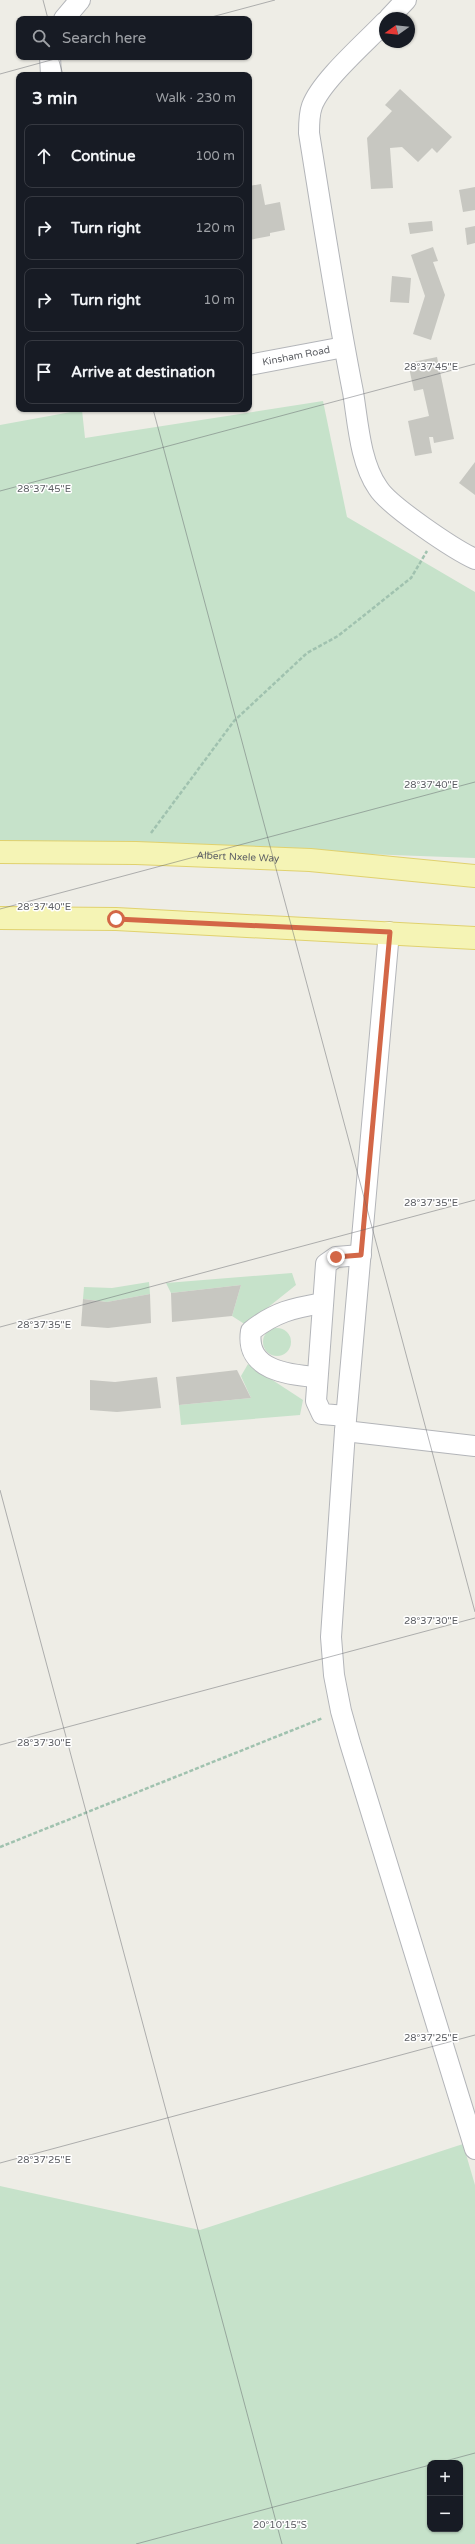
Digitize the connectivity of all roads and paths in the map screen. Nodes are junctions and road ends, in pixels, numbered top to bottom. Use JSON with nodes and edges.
{"nodes":[{"id":1,"x":80,"y":0,"type":"edge"},
{"id":2,"x":406,"y":0,"type":"edge"},
{"id":3,"x":395,"y":12,"type":"edge"},
{"id":4,"x":67,"y":16,"type":"edge"},
{"id":5,"x":379,"y":28,"type":"edge"},
{"id":6,"x":50,"y":60,"type":"edge"},
{"id":7,"x":51,"y":72,"type":"edge"},
{"id":8,"x":344,"y":347,"type":"junction"},
{"id":9,"x":252,"y":364,"type":"edge"},
{"id":10,"x":437,"y":536,"type":"junction"},
{"id":11,"x":475,"y":559,"type":"edge"},
{"id":12,"x":0,"y":852,"type":"edge"},
{"id":13,"x":136,"y":853,"type":"junction"},
{"id":14,"x":475,"y":876,"type":"edge"},
{"id":15,"x":0,"y":918,"type":"edge"},
{"id":16,"x":390,"y":932,"type":"junction"},
{"id":17,"x":475,"y":938,"type":"edge"},
{"id":18,"x":361,"y":1255,"type":"junction"},
{"id":19,"x":323,"y":1303,"type":"junction"},
{"id":20,"x":317,"y":1377,"type":"junction"},
{"id":21,"x":346,"y":1424,"type":"junction"},
{"id":22,"x":475,"y":1446,"type":"edge"},
{"id":23,"x":341,"y":1711,"type":"junction"},
{"id":24,"x":0,"y":1847,"type":"edge"},
{"id":25,"x":475,"y":2149,"type":"edge"}],
"edges":[{"from":1,"to":4,"type":"street"},
{"from":2,"to":3,"type":"street"},
{"from":5,"to":8,"type":"street"},
{"from":6,"to":7,"type":"street"},
{"from":8,"to":9,"type":"street","name":"Kinsham Road"},
{"from":8,"to":10,"type":"street"},
{"from":10,"to":11,"type":"street"},
{"from":10,"to":13,"type":"path"},
{"from":12,"to":13,"type":"main road","name":"Albert Nxele Way"},
{"from":13,"to":14,"type":"main road","name":"Albert Nxele Way"},
{"from":15,"to":16,"type":"main road"},
{"from":16,"to":17,"type":"main road"},
{"from":16,"to":18,"type":"street"},
{"from":18,"to":19,"type":"street"},
{"from":18,"to":21,"type":"street"},
{"from":19,"to":20,"type":"street"},
{"from":19,"to":20,"type":"street"},
{"from":20,"to":21,"type":"street"},
{"from":21,"to":22,"type":"street"},
{"from":21,"to":23,"type":"street"},
{"from":23,"to":24,"type":"path"},
{"from":23,"to":25,"type":"street"}]}
